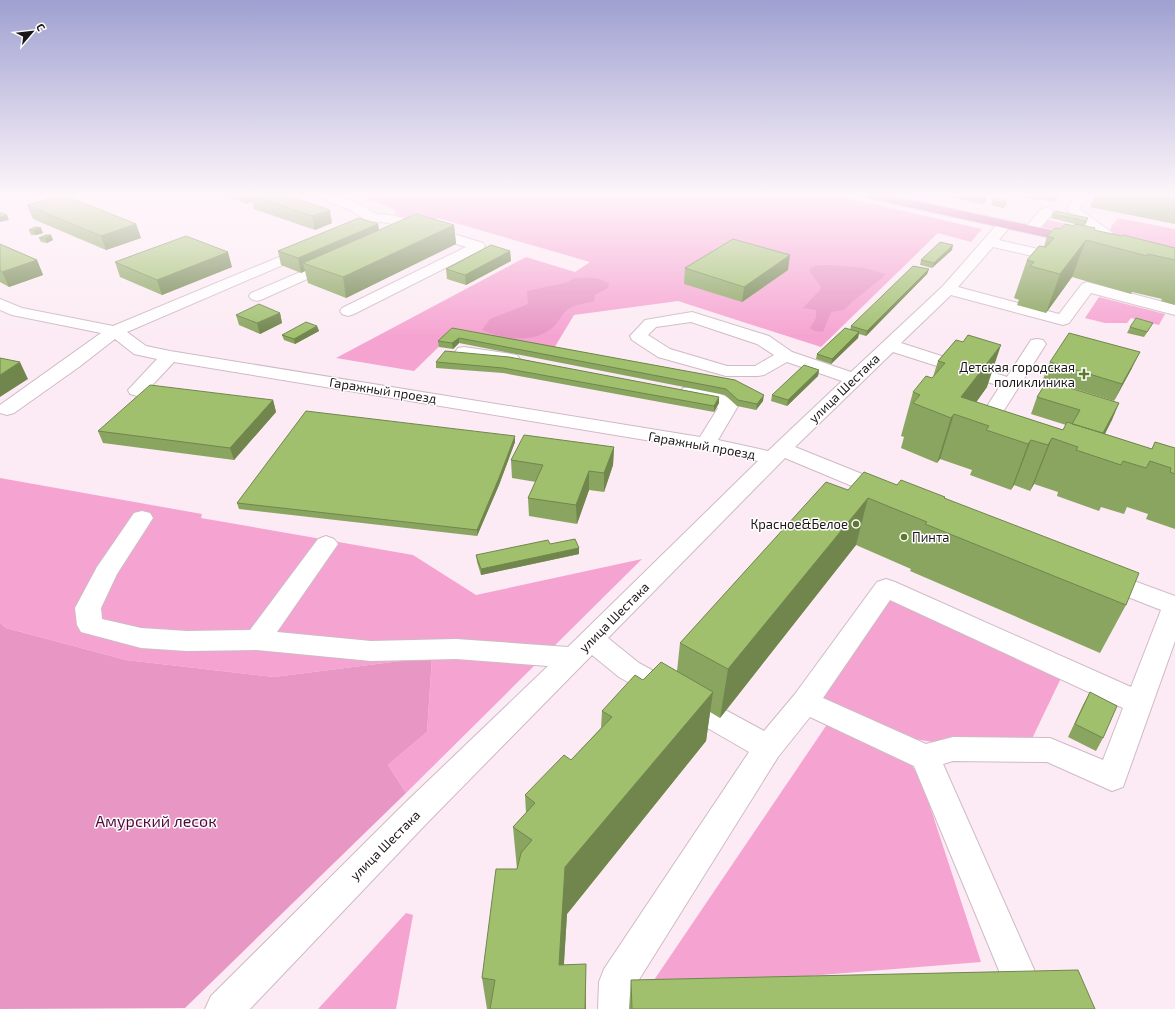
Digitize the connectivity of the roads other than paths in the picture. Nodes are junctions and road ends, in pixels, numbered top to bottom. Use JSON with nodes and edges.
{"nodes":[{"id":1,"x":324,"y":242,"type":"edge"},
{"id":2,"x":465,"y":242,"type":"edge"},
{"id":3,"x":990,"y":242,"type":"joint"},
{"id":4,"x":1087,"y":242,"type":"edge"},
{"id":5,"x":1096,"y":244,"type":"joint"},
{"id":6,"x":1111,"y":247,"type":"edge"},
{"id":7,"x":343,"y":258,"type":"edge"},
{"id":8,"x":1078,"y":263,"type":"edge"},
{"id":9,"x":948,"y":288,"type":"junction"},
{"id":10,"x":257,"y":296,"type":"dead end"},
{"id":11,"x":0,"y":304,"type":"edge"},
{"id":12,"x":348,"y":310,"type":"dead end"},
{"id":13,"x":1175,"y":310,"type":"edge"},
{"id":14,"x":18,"y":312,"type":"junction"},
{"id":15,"x":0,"y":318,"type":"edge"},
{"id":16,"x":114,"y":331,"type":"junction"},
{"id":17,"x":1037,"y":344,"type":"dead end"},
{"id":18,"x":889,"y":345,"type":"junction"},
{"id":19,"x":464,"y":352,"type":"edge"},
{"id":20,"x":170,"y":356,"type":"junction"},
{"id":21,"x":786,"y":356,"type":"junction"},
{"id":22,"x":524,"y":361,"type":"edge"},
{"id":23,"x":855,"y":379,"type":"junction"},
{"id":24,"x":1011,"y":384,"type":"junction"},
{"id":25,"x":676,"y":389,"type":"edge"},
{"id":26,"x":137,"y":390,"type":"dead end"},
{"id":27,"x":7,"y":409,"type":"dead end"},
{"id":28,"x":546,"y":418,"type":"junction"},
{"id":29,"x":534,"y":437,"type":"edge"},
{"id":30,"x":992,"y":441,"type":"edge"},
{"id":31,"x":706,"y":444,"type":"junction"},
{"id":32,"x":777,"y":454,"type":"junction"},
{"id":33,"x":903,"y":499,"type":"edge"},
{"id":34,"x":142,"y":518,"type":"dead end"},
{"id":35,"x":326,"y":544,"type":"dead end"},
{"id":36,"x":1079,"y":568,"type":"edge"},
{"id":37,"x":257,"y":640,"type":"junction"},
{"id":38,"x":582,"y":649,"type":"junction"},
{"id":39,"x":805,"y":702,"type":"junction"},
{"id":40,"x":1138,"y":703,"type":"junction"},
{"id":41,"x":768,"y":748,"type":"junction"},
{"id":42,"x":925,"y":757,"type":"junction"},
{"id":43,"x":987,"y":993,"type":"edge"},
{"id":44,"x":628,"y":1008,"type":"edge"},
{"id":45,"x":224,"y":1009,"type":"edge"}],
"edges":[{"from":1,"to":16,"type":"street"},
{"from":2,"to":12,"type":"street"},
{"from":3,"to":8,"type":"street"},
{"from":3,"to":9,"type":"street","name":"улица Шестака"},
{"from":4,"to":5,"type":"highway"},
{"from":5,"to":6,"type":"highway"},
{"from":7,"to":10,"type":"street"},
{"from":9,"to":13,"type":"street"},
{"from":9,"to":18,"type":"street","name":"улица Шестака"},
{"from":11,"to":14,"type":"street","name":"Гаражный проезд"},
{"from":14,"to":15,"type":"street"},
{"from":14,"to":16,"type":"street","name":"Гаражный проезд"},
{"from":16,"to":20,"type":"street","name":"Гаражный проезд"},
{"from":16,"to":27,"type":"street"},
{"from":17,"to":24,"type":"street"},
{"from":18,"to":23,"type":"street","name":"улица Шестака"},
{"from":18,"to":24,"type":"street"},
{"from":19,"to":22,"type":"street"},
{"from":20,"to":26,"type":"street"},
{"from":20,"to":28,"type":"street","name":"Гаражный проезд"},
{"from":21,"to":21,"type":"street"},
{"from":21,"to":23,"type":"street"},
{"from":23,"to":32,"type":"street","name":"улица Шестака"},
{"from":24,"to":30,"type":"street"},
{"from":25,"to":31,"type":"street"},
{"from":28,"to":29,"type":"street"},
{"from":28,"to":31,"type":"street","name":"Гаражный проезд"},
{"from":31,"to":32,"type":"street","name":"Гаражный проезд"},
{"from":32,"to":33,"type":"street","name":"Гаражный проезд"},
{"from":32,"to":38,"type":"street","name":"улица Шестака"},
{"from":34,"to":37,"type":"street"},
{"from":35,"to":37,"type":"street"},
{"from":36,"to":40,"type":"street"},
{"from":37,"to":38,"type":"street"},
{"from":38,"to":41,"type":"street"},
{"from":38,"to":45,"type":"street","name":"улица Шестака"},
{"from":39,"to":40,"type":"street"},
{"from":39,"to":41,"type":"street"},
{"from":39,"to":42,"type":"street"},
{"from":40,"to":42,"type":"street"},
{"from":41,"to":44,"type":"street"},
{"from":42,"to":43,"type":"street"}]}
